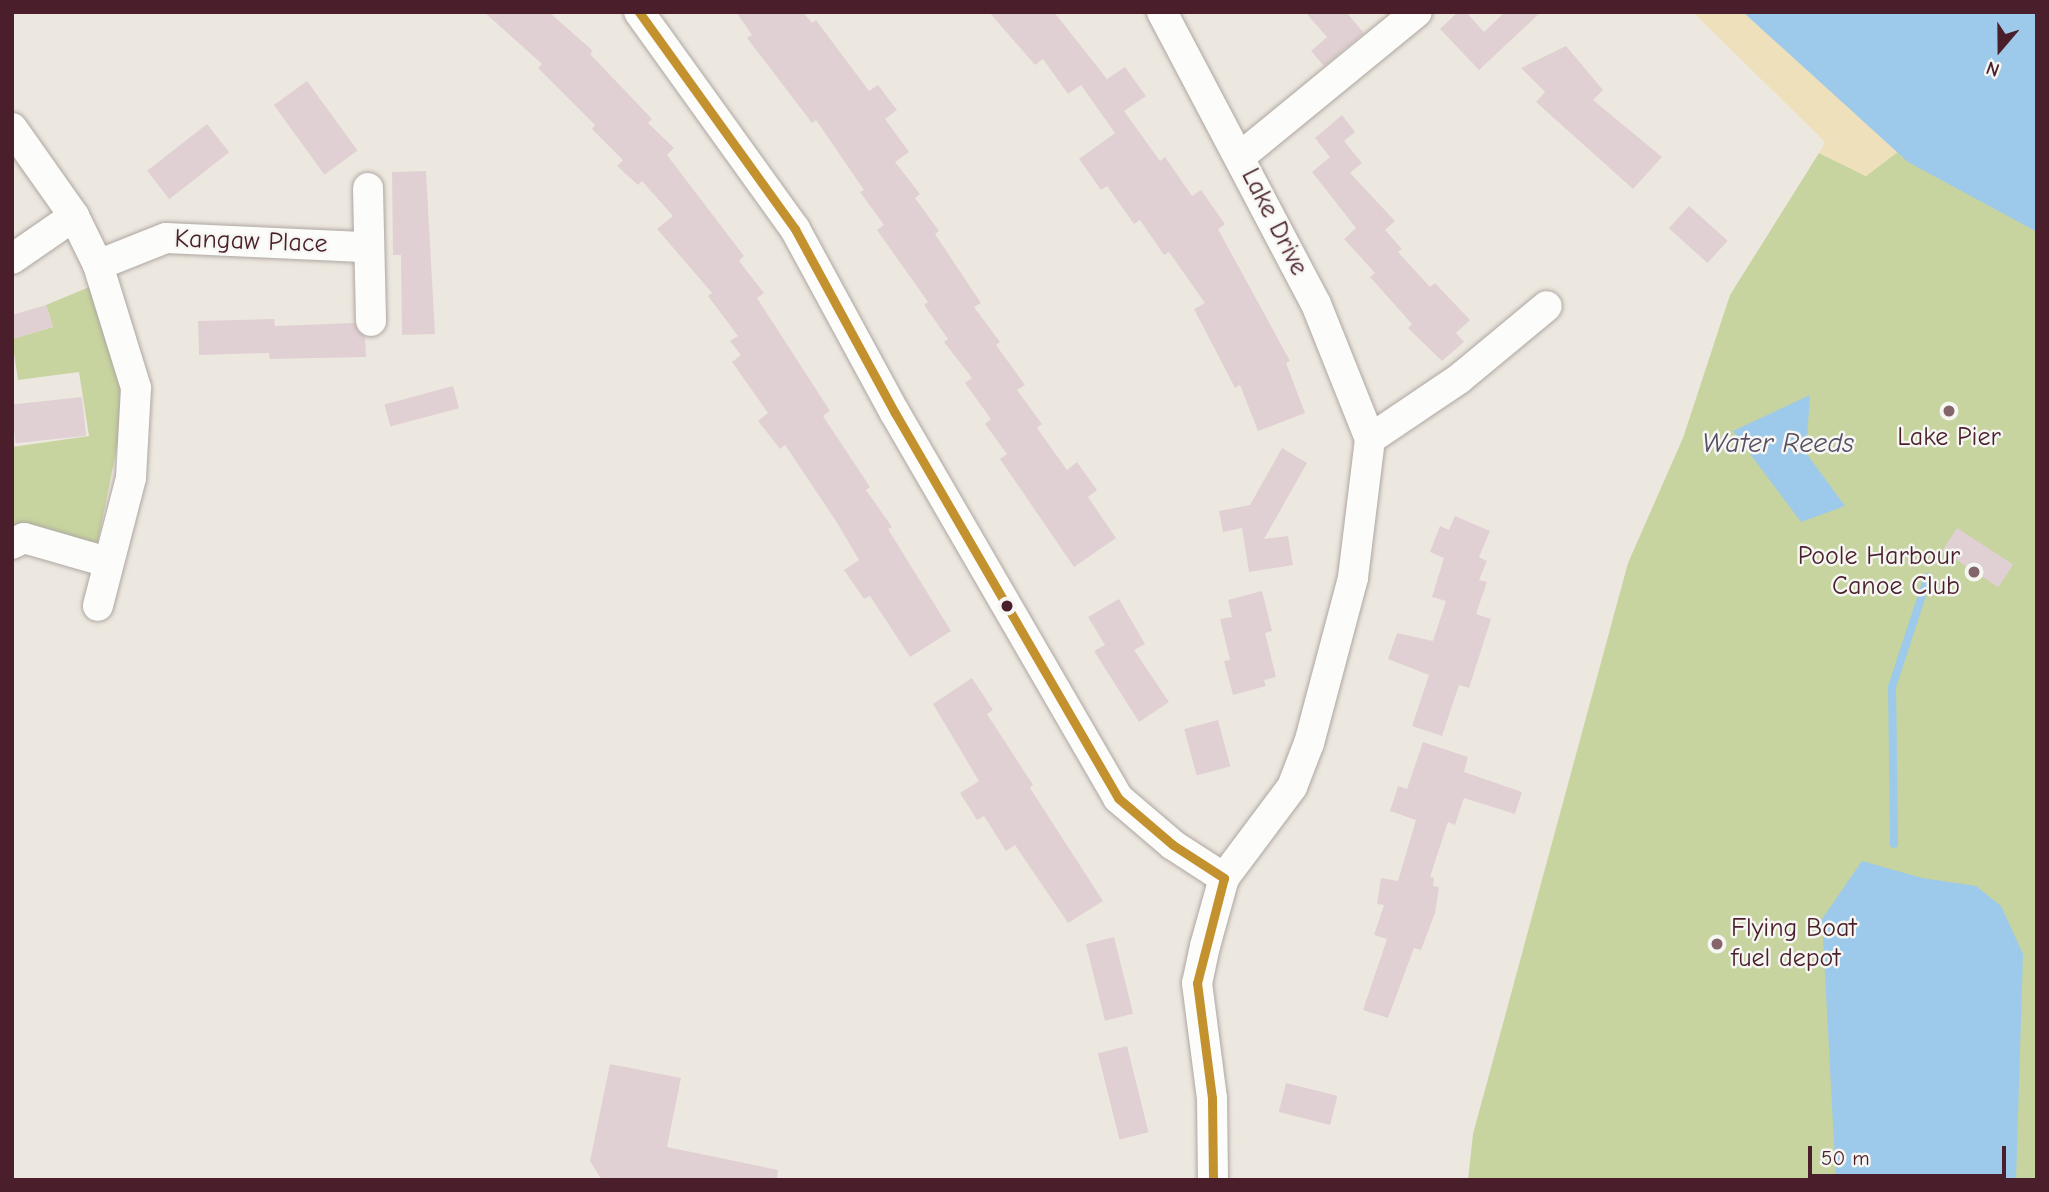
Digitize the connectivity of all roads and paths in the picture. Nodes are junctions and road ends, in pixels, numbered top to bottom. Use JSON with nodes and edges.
{"nodes":[{"id":1,"x":639,"y":12,"type":"edge"},
{"id":2,"x":1162,"y":12,"type":"edge"},
{"id":3,"x":1417,"y":12,"type":"edge"},
{"id":4,"x":12,"y":128,"type":"edge"},
{"id":5,"x":1241,"y":156,"type":"junction"},
{"id":6,"x":368,"y":188,"type":"dead end"},
{"id":7,"x":74,"y":216,"type":"junction"},
{"id":8,"x":368,"y":247,"type":"junction"},
{"id":9,"x":12,"y":259,"type":"edge"},
{"id":10,"x":98,"y":265,"type":"junction"},
{"id":11,"x":1547,"y":306,"type":"dead end"},
{"id":12,"x":371,"y":321,"type":"dead end"},
{"id":13,"x":1370,"y":439,"type":"junction"},
{"id":14,"x":12,"y":544,"type":"edge"},
{"id":15,"x":107,"y":562,"type":"junction"},
{"id":16,"x":98,"y":606,"type":"dead end"},
{"id":17,"x":1224,"y":878,"type":"junction"},
{"id":18,"x":1213,"y":1180,"type":"edge"}],
"edges":[{"from":1,"to":17,"type":"street"},
{"from":2,"to":5,"type":"street","name":"Lake Drive"},
{"from":3,"to":5,"type":"street"},
{"from":4,"to":7,"type":"street"},
{"from":5,"to":13,"type":"street","name":"Lake Drive"},
{"from":6,"to":8,"type":"street"},
{"from":7,"to":9,"type":"street"},
{"from":7,"to":10,"type":"street"},
{"from":8,"to":10,"type":"street","name":"Kangaw Place"},
{"from":8,"to":12,"type":"street"},
{"from":10,"to":15,"type":"street"},
{"from":11,"to":13,"type":"street"},
{"from":13,"to":17,"type":"street","name":"Lake Drive"},
{"from":14,"to":15,"type":"street"},
{"from":15,"to":16,"type":"street"},
{"from":17,"to":18,"type":"street"}]}
